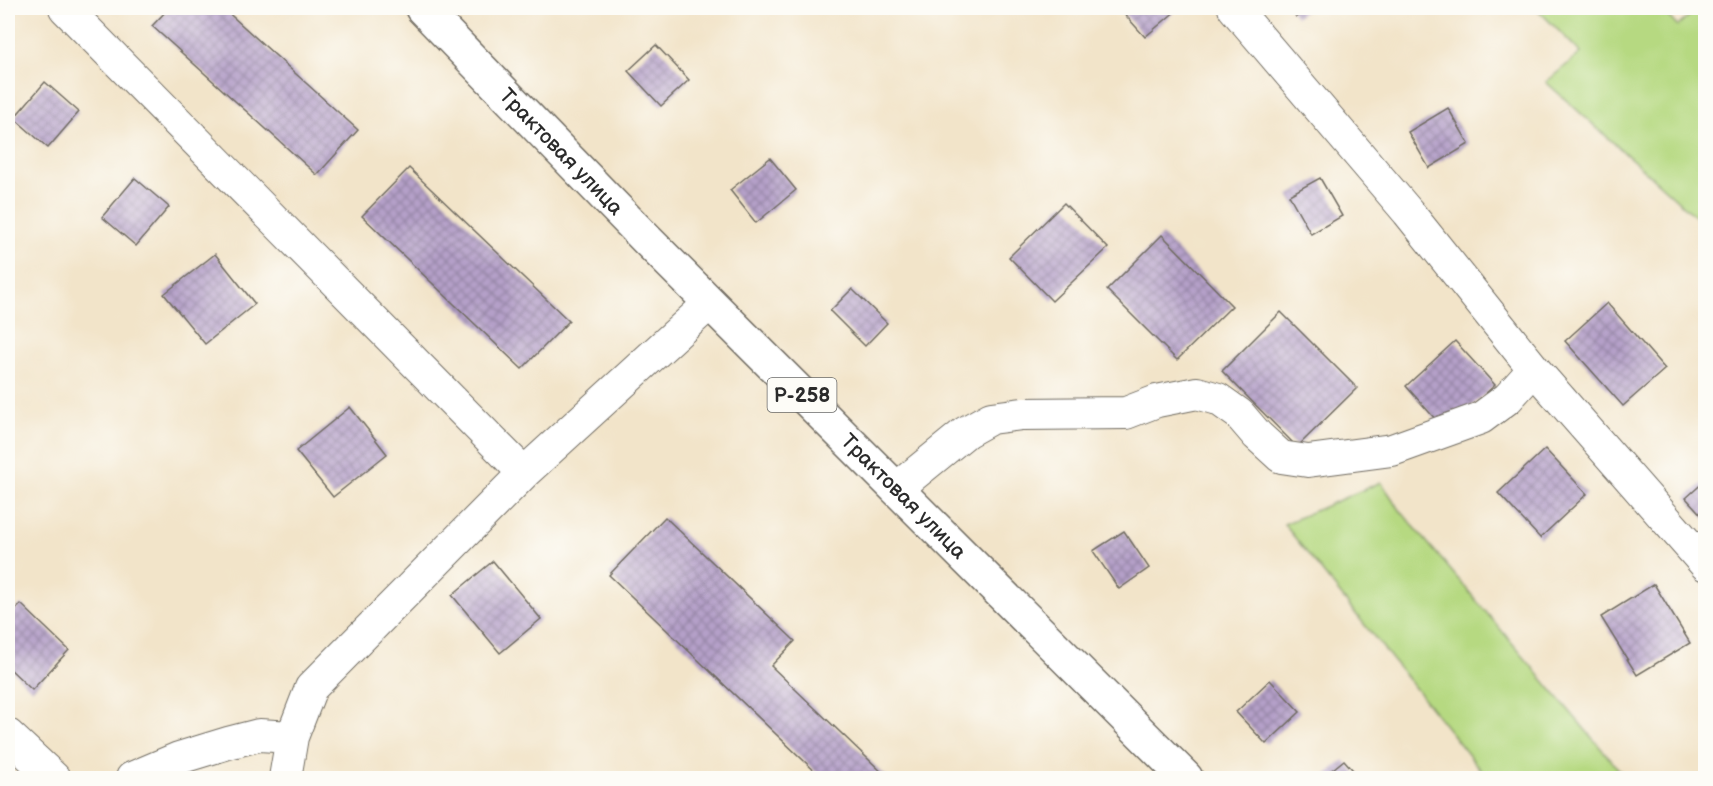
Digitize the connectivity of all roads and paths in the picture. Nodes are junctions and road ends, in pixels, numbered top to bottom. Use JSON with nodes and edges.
{"nodes":[{"id":1,"x":65,"y":8,"type":"edge"},
{"id":2,"x":422,"y":8,"type":"edge"},
{"id":3,"x":1234,"y":8,"type":"edge"},
{"id":4,"x":710,"y":303,"type":"junction"},
{"id":5,"x":1534,"y":369,"type":"junction"},
{"id":6,"x":524,"y":473,"type":"junction"},
{"id":7,"x":896,"y":489,"type":"junction"},
{"id":8,"x":1706,"y":565,"type":"edge"},
{"id":9,"x":8,"y":735,"type":"edge"},
{"id":10,"x":292,"y":737,"type":"junction"},
{"id":11,"x":54,"y":778,"type":"edge"},
{"id":12,"x":132,"y":778,"type":"edge"},
{"id":13,"x":285,"y":778,"type":"edge"},
{"id":14,"x":1186,"y":778,"type":"edge"}],
"edges":[{"from":1,"to":6,"type":"street"},
{"from":2,"to":4,"type":"highway","name":"Трактовая улица","number":"Р-258"},
{"from":3,"to":5,"type":"street"},
{"from":4,"to":6,"type":"street"},
{"from":4,"to":7,"type":"highway","name":"Трактовая улица","number":"Р-258"},
{"from":5,"to":7,"type":"street"},
{"from":5,"to":8,"type":"street"},
{"from":6,"to":10,"type":"street"},
{"from":7,"to":14,"type":"highway","name":"Трактовая улица","number":"Р-258"},
{"from":9,"to":11,"type":"street"},
{"from":10,"to":12,"type":"street"},
{"from":10,"to":13,"type":"street"}]}
